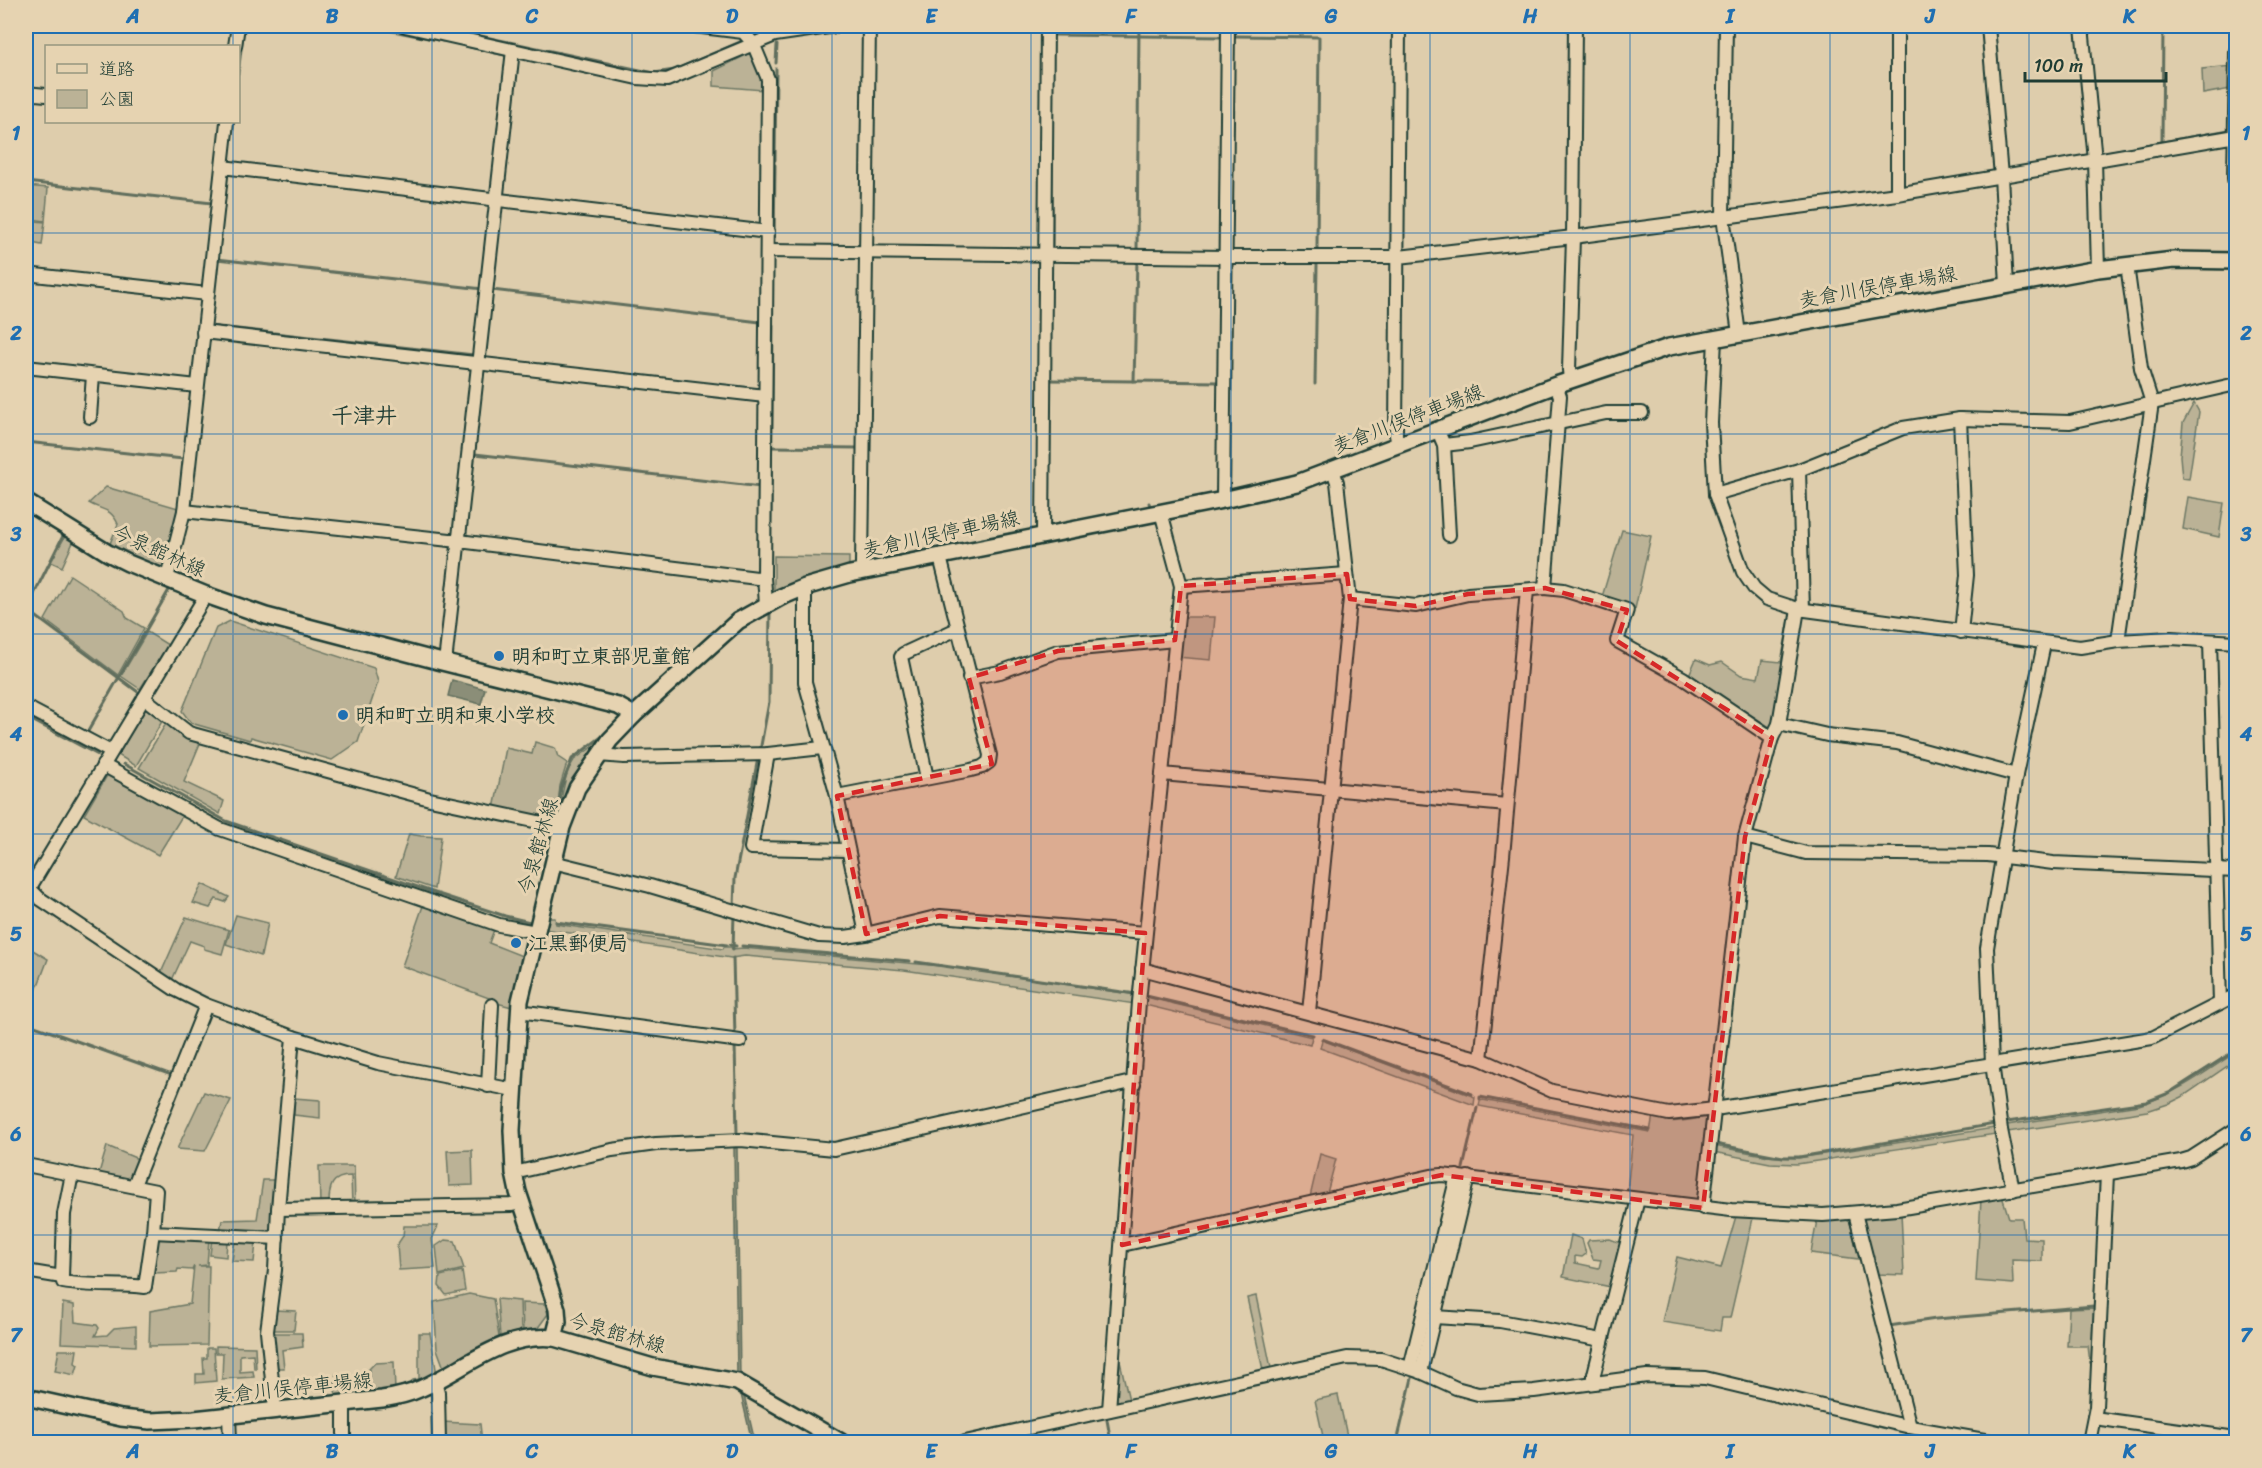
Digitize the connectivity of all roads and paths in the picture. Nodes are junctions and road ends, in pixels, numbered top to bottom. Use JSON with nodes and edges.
{"nodes":[{"id":1,"x":238,"y":26,"type":"edge"},
{"id":2,"x":405,"y":26,"type":"edge"},
{"id":3,"x":694,"y":26,"type":"edge"},
{"id":4,"x":836,"y":26,"type":"edge"},
{"id":5,"x":868,"y":26,"type":"edge"},
{"id":6,"x":1047,"y":26,"type":"edge"},
{"id":7,"x":1228,"y":26,"type":"edge"},
{"id":8,"x":1399,"y":26,"type":"edge"},
{"id":9,"x":1575,"y":26,"type":"edge"},
{"id":10,"x":1726,"y":26,"type":"edge"},
{"id":11,"x":1898,"y":26,"type":"edge"},
{"id":12,"x":1989,"y":26,"type":"edge"},
{"id":13,"x":2082,"y":26,"type":"edge"},
{"id":14,"x":420,"y":27,"type":"edge"},
{"id":15,"x":753,"y":43,"type":"junction"},
{"id":16,"x":235,"y":45,"type":"edge"},
{"id":17,"x":513,"y":50,"type":"junction"},
{"id":18,"x":2236,"y":51,"type":"edge"},
{"id":19,"x":26,"y":93,"type":"edge"},
{"id":20,"x":45,"y":95,"type":"edge"},
{"id":21,"x":227,"y":123,"type":"edge"},
{"id":22,"x":2235,"y":136,"type":"edge"},
{"id":23,"x":2095,"y":160,"type":"junction"},
{"id":24,"x":222,"y":167,"type":"junction"},
{"id":25,"x":2001,"y":176,"type":"junction"},
{"id":26,"x":2236,"y":191,"type":"edge"},
{"id":27,"x":1897,"y":194,"type":"junction"},
{"id":28,"x":497,"y":199,"type":"junction"},
{"id":29,"x":1723,"y":216,"type":"junction"},
{"id":30,"x":768,"y":232,"type":"junction"},
{"id":31,"x":1573,"y":237,"type":"junction"},
{"id":32,"x":768,"y":251,"type":"junction"},
{"id":33,"x":866,"y":251,"type":"junction"},
{"id":34,"x":1045,"y":254,"type":"junction"},
{"id":35,"x":1226,"y":257,"type":"junction"},
{"id":36,"x":1399,"y":257,"type":"junction"},
{"id":37,"x":2236,"y":261,"type":"edge"},
{"id":38,"x":2127,"y":265,"type":"junction"},
{"id":39,"x":2098,"y":269,"type":"junction"},
{"id":40,"x":26,"y":274,"type":"edge"},
{"id":41,"x":2007,"y":285,"type":"junction"},
{"id":42,"x":207,"y":294,"type":"junction"},
{"id":43,"x":203,"y":332,"type":"junction"},
{"id":44,"x":1739,"y":334,"type":"junction"},
{"id":45,"x":1715,"y":339,"type":"junction"},
{"id":46,"x":478,"y":363,"type":"junction"},
{"id":47,"x":26,"y":368,"type":"edge"},
{"id":48,"x":93,"y":375,"type":"junction"},
{"id":49,"x":1563,"y":383,"type":"junction"},
{"id":50,"x":2236,"y":384,"type":"edge"},
{"id":51,"x":197,"y":386,"type":"junction"},
{"id":52,"x":765,"y":396,"type":"junction"},
{"id":53,"x":2152,"y":403,"type":"junction"},
{"id":54,"x":1642,"y":413,"type":"dead end"},
{"id":55,"x":90,"y":417,"type":"dead end"},
{"id":56,"x":1960,"y":419,"type":"junction"},
{"id":57,"x":1557,"y":423,"type":"junction"},
{"id":58,"x":1438,"y":430,"type":"junction"},
{"id":59,"x":1398,"y":445,"type":"junction"},
{"id":60,"x":1443,"y":445,"type":"junction"},
{"id":61,"x":1333,"y":470,"type":"junction"},
{"id":62,"x":1799,"y":470,"type":"junction"},
{"id":63,"x":1715,"y":494,"type":"junction"},
{"id":64,"x":1223,"y":500,"type":"junction"},
{"id":65,"x":26,"y":502,"type":"edge"},
{"id":66,"x":184,"y":511,"type":"junction"},
{"id":67,"x":1161,"y":512,"type":"junction"},
{"id":68,"x":1043,"y":535,"type":"junction"},
{"id":69,"x":1449,"y":535,"type":"dead end"},
{"id":70,"x":459,"y":541,"type":"junction"},
{"id":71,"x":940,"y":556,"type":"junction"},
{"id":72,"x":864,"y":571,"type":"junction"},
{"id":73,"x":1347,"y":574,"type":"junction"},
{"id":74,"x":764,"y":577,"type":"junction"},
{"id":75,"x":167,"y":578,"type":"junction"},
{"id":76,"x":1181,"y":586,"type":"junction"},
{"id":77,"x":805,"y":587,"type":"junction"},
{"id":78,"x":1545,"y":588,"type":"junction"},
{"id":79,"x":1527,"y":590,"type":"junction"},
{"id":80,"x":206,"y":595,"type":"junction"},
{"id":81,"x":1350,"y":599,"type":"junction"},
{"id":82,"x":766,"y":604,"type":"junction"},
{"id":83,"x":1801,"y":610,"type":"junction"},
{"id":84,"x":957,"y":629,"type":"junction"},
{"id":85,"x":1961,"y":632,"type":"junction"},
{"id":86,"x":1174,"y":640,"type":"junction"},
{"id":87,"x":2118,"y":641,"type":"junction"},
{"id":88,"x":2210,"y":642,"type":"junction"},
{"id":89,"x":2236,"y":642,"type":"edge"},
{"id":90,"x":2044,"y":644,"type":"junction"},
{"id":91,"x":445,"y":663,"type":"junction"},
{"id":92,"x":969,"y":678,"type":"junction"},
{"id":93,"x":144,"y":698,"type":"junction"},
{"id":94,"x":26,"y":707,"type":"edge"},
{"id":95,"x":634,"y":715,"type":"junction"},
{"id":96,"x":1779,"y":724,"type":"junction"},
{"id":97,"x":1772,"y":738,"type":"junction"},
{"id":98,"x":822,"y":748,"type":"junction"},
{"id":99,"x":111,"y":752,"type":"junction"},
{"id":100,"x":768,"y":754,"type":"junction"},
{"id":101,"x":599,"y":755,"type":"junction"},
{"id":102,"x":103,"y":765,"type":"junction"},
{"id":103,"x":1162,"y":774,"type":"junction"},
{"id":104,"x":2016,"y":775,"type":"junction"},
{"id":105,"x":927,"y":778,"type":"junction"},
{"id":106,"x":1331,"y":790,"type":"junction"},
{"id":107,"x":837,"y":796,"type":"junction"},
{"id":108,"x":1507,"y":805,"type":"junction"},
{"id":109,"x":562,"y":827,"type":"junction"},
{"id":110,"x":1745,"y":837,"type":"junction"},
{"id":111,"x":848,"y":850,"type":"junction"},
{"id":112,"x":2003,"y":856,"type":"junction"},
{"id":113,"x":553,"y":862,"type":"junction"},
{"id":114,"x":2216,"y":870,"type":"junction"},
{"id":115,"x":2236,"y":871,"type":"edge"},
{"id":116,"x":27,"y":890,"type":"edge"},
{"id":117,"x":536,"y":932,"type":"junction"},
{"id":118,"x":1145,"y":933,"type":"junction"},
{"id":119,"x":866,"y":934,"type":"junction"},
{"id":120,"x":1142,"y":969,"type":"junction"},
{"id":121,"x":2236,"y":995,"type":"edge"},
{"id":122,"x":2220,"y":1003,"type":"junction"},
{"id":123,"x":206,"y":1005,"type":"junction"},
{"id":124,"x":492,"y":1005,"type":"dead end"},
{"id":125,"x":519,"y":1011,"type":"junction"},
{"id":126,"x":1309,"y":1012,"type":"junction"},
{"id":127,"x":293,"y":1037,"type":"junction"},
{"id":128,"x":740,"y":1041,"type":"dead end"},
{"id":129,"x":1482,"y":1059,"type":"junction"},
{"id":130,"x":1992,"y":1063,"type":"junction"},
{"id":131,"x":1134,"y":1084,"type":"junction"},
{"id":132,"x":488,"y":1086,"type":"junction"},
{"id":133,"x":514,"y":1090,"type":"junction"},
{"id":134,"x":1715,"y":1109,"type":"junction"},
{"id":135,"x":2236,"y":1129,"type":"edge"},
{"id":136,"x":26,"y":1165,"type":"edge"},
{"id":137,"x":514,"y":1173,"type":"junction"},
{"id":138,"x":72,"y":1174,"type":"junction"},
{"id":139,"x":2108,"y":1174,"type":"junction"},
{"id":140,"x":1463,"y":1177,"type":"junction"},
{"id":141,"x":134,"y":1185,"type":"junction"},
{"id":142,"x":2013,"y":1190,"type":"junction"},
{"id":143,"x":1638,"y":1199,"type":"junction"},
{"id":144,"x":520,"y":1203,"type":"junction"},
{"id":145,"x":1703,"y":1208,"type":"junction"},
{"id":146,"x":278,"y":1209,"type":"junction"},
{"id":147,"x":1855,"y":1214,"type":"junction"},
{"id":148,"x":153,"y":1232,"type":"junction"},
{"id":149,"x":276,"y":1238,"type":"junction"},
{"id":150,"x":1122,"y":1245,"type":"junction"},
{"id":151,"x":26,"y":1271,"type":"edge"},
{"id":152,"x":62,"y":1277,"type":"junction"},
{"id":153,"x":1434,"y":1317,"type":"junction"},
{"id":154,"x":554,"y":1338,"type":"junction"},
{"id":155,"x":1602,"y":1340,"type":"junction"},
{"id":156,"x":1415,"y":1370,"type":"junction"},
{"id":157,"x":435,"y":1382,"type":"junction"},
{"id":158,"x":1594,"y":1383,"type":"junction"},
{"id":159,"x":26,"y":1397,"type":"edge"},
{"id":160,"x":344,"y":1403,"type":"junction"},
{"id":161,"x":275,"y":1410,"type":"junction"},
{"id":162,"x":1109,"y":1410,"type":"junction"},
{"id":163,"x":229,"y":1415,"type":"junction"},
{"id":164,"x":2094,"y":1419,"type":"junction"},
{"id":165,"x":1910,"y":1427,"type":"junction"},
{"id":166,"x":2236,"y":1438,"type":"edge"},
{"id":167,"x":230,"y":1443,"type":"edge"},
{"id":168,"x":344,"y":1443,"type":"edge"},
{"id":169,"x":439,"y":1443,"type":"edge"},
{"id":170,"x":841,"y":1443,"type":"edge"},
{"id":171,"x":965,"y":1443,"type":"edge"},
{"id":172,"x":1996,"y":1443,"type":"edge"},
{"id":173,"x":2089,"y":1443,"type":"edge"}],
"edges":[{"from":1,"to":16,"type":"street"},
{"from":2,"to":14,"type":"street"},
{"from":3,"to":15,"type":"street"},
{"from":4,"to":15,"type":"street"},
{"from":5,"to":33,"type":"street"},
{"from":6,"to":34,"type":"street"},
{"from":7,"to":35,"type":"street"},
{"from":8,"to":36,"type":"street"},
{"from":9,"to":31,"type":"street"},
{"from":10,"to":29,"type":"street"},
{"from":11,"to":27,"type":"street"},
{"from":12,"to":25,"type":"street"},
{"from":13,"to":23,"type":"street"},
{"from":14,"to":17,"type":"street"},
{"from":15,"to":17,"type":"street"},
{"from":15,"to":30,"type":"street"},
{"from":17,"to":28,"type":"street"},
{"from":18,"to":22,"type":"street"},
{"from":19,"to":20,"type":"street"},
{"from":21,"to":24,"type":"street"},
{"from":22,"to":23,"type":"street"},
{"from":22,"to":26,"type":"street"},
{"from":23,"to":25,"type":"street"},
{"from":23,"to":39,"type":"street"},
{"from":24,"to":28,"type":"street"},
{"from":24,"to":42,"type":"street"},
{"from":25,"to":27,"type":"street"},
{"from":25,"to":41,"type":"street"},
{"from":27,"to":29,"type":"street"},
{"from":28,"to":30,"type":"street"},
{"from":28,"to":46,"type":"street"},
{"from":29,"to":31,"type":"street"},
{"from":29,"to":44,"type":"street"},
{"from":30,"to":32,"type":"street"},
{"from":31,"to":36,"type":"street"},
{"from":31,"to":49,"type":"street"},
{"from":32,"to":33,"type":"street"},
{"from":32,"to":52,"type":"street"},
{"from":33,"to":34,"type":"street"},
{"from":33,"to":72,"type":"street"},
{"from":34,"to":35,"type":"street"},
{"from":34,"to":68,"type":"street"},
{"from":35,"to":36,"type":"street"},
{"from":35,"to":64,"type":"street"},
{"from":36,"to":59,"type":"street"},
{"from":37,"to":38,"type":"main road","name":"麦倉川俣停車場線"},
{"from":38,"to":39,"type":"main road","name":"麦倉川俣停車場線"},
{"from":38,"to":53,"type":"street"},
{"from":39,"to":41,"type":"main road","name":"麦倉川俣停車場線"},
{"from":40,"to":42,"type":"street"},
{"from":41,"to":44,"type":"main road","name":"麦倉川俣停車場線"},
{"from":42,"to":43,"type":"street"},
{"from":43,"to":46,"type":"street"},
{"from":43,"to":51,"type":"street"},
{"from":44,"to":45,"type":"main road","name":"麦倉川俣停車場線"},
{"from":45,"to":49,"type":"main road","name":"麦倉川俣停車場線"},
{"from":45,"to":63,"type":"street"},
{"from":46,"to":52,"type":"street"},
{"from":46,"to":70,"type":"street"},
{"from":47,"to":48,"type":"street"},
{"from":48,"to":51,"type":"street"},
{"from":48,"to":55,"type":"street"},
{"from":49,"to":57,"type":"street"},
{"from":49,"to":58,"type":"main road","name":"麦倉川俣停車場線"},
{"from":50,"to":53,"type":"street"},
{"from":51,"to":66,"type":"street"},
{"from":52,"to":74,"type":"street"},
{"from":53,"to":56,"type":"street"},
{"from":53,"to":87,"type":"street"},
{"from":54,"to":57,"type":"street"},
{"from":56,"to":62,"type":"street"},
{"from":56,"to":85,"type":"street"},
{"from":57,"to":60,"type":"street"},
{"from":57,"to":78,"type":"street"},
{"from":58,"to":59,"type":"main road","name":"麦倉川俣停車場線"},
{"from":58,"to":60,"type":"street"},
{"from":59,"to":61,"type":"main road","name":"麦倉川俣停車場線"},
{"from":60,"to":69,"type":"street"},
{"from":61,"to":64,"type":"main road","name":"麦倉川俣停車場線"},
{"from":61,"to":73,"type":"street"},
{"from":62,"to":63,"type":"street"},
{"from":62,"to":83,"type":"street"},
{"from":63,"to":83,"type":"street"},
{"from":64,"to":67,"type":"main road","name":"麦倉川俣停車場線"},
{"from":65,"to":75,"type":"main road","name":"今泉館林線"},
{"from":66,"to":70,"type":"street"},
{"from":66,"to":75,"type":"street"},
{"from":67,"to":68,"type":"main road","name":"麦倉川俣停車場線"},
{"from":67,"to":76,"type":"street"},
{"from":68,"to":71,"type":"main road","name":"麦倉川俣停車場線"},
{"from":70,"to":74,"type":"street"},
{"from":70,"to":91,"type":"street"},
{"from":71,"to":72,"type":"main road","name":"麦倉川俣停車場線"},
{"from":71,"to":84,"type":"street"},
{"from":72,"to":77,"type":"main road","name":"麦倉川俣停車場線"},
{"from":73,"to":76,"type":"street"},
{"from":73,"to":81,"type":"street"},
{"from":74,"to":82,"type":"street"},
{"from":75,"to":80,"type":"main road","name":"今泉館林線"},
{"from":76,"to":86,"type":"street"},
{"from":77,"to":82,"type":"main road","name":"麦倉川俣停車場線"},
{"from":77,"to":98,"type":"street"},
{"from":78,"to":79,"type":"street"},
{"from":78,"to":97,"type":"street"},
{"from":79,"to":81,"type":"street"},
{"from":79,"to":108,"type":"street"},
{"from":80,"to":91,"type":"main road","name":"今泉館林線"},
{"from":80,"to":93,"type":"street"},
{"from":81,"to":106,"type":"street"},
{"from":82,"to":95,"type":"main road","name":"麦倉川俣停車場線"},
{"from":83,"to":85,"type":"street"},
{"from":83,"to":96,"type":"street"},
{"from":84,"to":92,"type":"street"},
{"from":84,"to":105,"type":"street"},
{"from":85,"to":90,"type":"street"},
{"from":86,"to":92,"type":"street"},
{"from":86,"to":103,"type":"street"},
{"from":87,"to":88,"type":"street"},
{"from":87,"to":90,"type":"street"},
{"from":88,"to":89,"type":"street"},
{"from":88,"to":114,"type":"street"},
{"from":90,"to":104,"type":"street"},
{"from":91,"to":95,"type":"main road","name":"今泉館林線"},
{"from":92,"to":105,"type":"street"},
{"from":93,"to":99,"type":"street"},
{"from":93,"to":109,"type":"street"},
{"from":94,"to":99,"type":"street"},
{"from":95,"to":101,"type":"main road","name":"今泉館林線"},
{"from":96,"to":97,"type":"street"},
{"from":96,"to":104,"type":"street"},
{"from":97,"to":110,"type":"street"},
{"from":98,"to":100,"type":"street"},
{"from":98,"to":107,"type":"street"},
{"from":99,"to":102,"type":"street"},
{"from":100,"to":101,"type":"street"},
{"from":100,"to":111,"type":"street"},
{"from":101,"to":109,"type":"main road","name":"今泉館林線"},
{"from":102,"to":116,"type":"street"},
{"from":102,"to":117,"type":"street"},
{"from":103,"to":106,"type":"street"},
{"from":103,"to":118,"type":"street"},
{"from":104,"to":112,"type":"street"},
{"from":105,"to":107,"type":"street"},
{"from":106,"to":108,"type":"street"},
{"from":106,"to":126,"type":"street"},
{"from":107,"to":111,"type":"street"},
{"from":108,"to":129,"type":"street"},
{"from":109,"to":113,"type":"main road","name":"今泉館林線"},
{"from":110,"to":112,"type":"street"},
{"from":110,"to":134,"type":"street"},
{"from":111,"to":119,"type":"street"},
{"from":112,"to":114,"type":"street"},
{"from":112,"to":130,"type":"street"},
{"from":113,"to":117,"type":"main road","name":"今泉館林線"},
{"from":113,"to":119,"type":"street"},
{"from":114,"to":115,"type":"street"},
{"from":114,"to":122,"type":"street"},
{"from":116,"to":123,"type":"street"},
{"from":117,"to":125,"type":"main road","name":"今泉館林線"},
{"from":118,"to":119,"type":"street"},
{"from":118,"to":120,"type":"street"},
{"from":120,"to":126,"type":"street"},
{"from":120,"to":131,"type":"street"},
{"from":121,"to":122,"type":"street"},
{"from":122,"to":130,"type":"street"},
{"from":123,"to":127,"type":"street"},
{"from":123,"to":141,"type":"street"},
{"from":124,"to":132,"type":"street"},
{"from":125,"to":128,"type":"street"},
{"from":125,"to":133,"type":"main road","name":"今泉館林線"},
{"from":126,"to":129,"type":"street"},
{"from":127,"to":132,"type":"street"},
{"from":127,"to":146,"type":"street"},
{"from":129,"to":134,"type":"street"},
{"from":130,"to":134,"type":"street"},
{"from":130,"to":142,"type":"street"},
{"from":131,"to":137,"type":"street"},
{"from":131,"to":150,"type":"street"},
{"from":132,"to":133,"type":"street"},
{"from":133,"to":137,"type":"main road","name":"今泉館林線"},
{"from":134,"to":145,"type":"street"},
{"from":135,"to":139,"type":"street"},
{"from":136,"to":138,"type":"street"},
{"from":137,"to":144,"type":"main road","name":"今泉館林線"},
{"from":138,"to":141,"type":"street"},
{"from":138,"to":152,"type":"street"},
{"from":139,"to":142,"type":"street"},
{"from":139,"to":164,"type":"street"},
{"from":140,"to":143,"type":"street"},
{"from":140,"to":150,"type":"street"},
{"from":140,"to":153,"type":"street"},
{"from":140,"to":156,"type":"street"},
{"from":141,"to":148,"type":"street"},
{"from":142,"to":147,"type":"street"},
{"from":143,"to":145,"type":"street"},
{"from":143,"to":155,"type":"street"},
{"from":144,"to":146,"type":"street"},
{"from":144,"to":154,"type":"main road","name":"今泉館林線"},
{"from":145,"to":147,"type":"street"},
{"from":146,"to":149,"type":"street"},
{"from":147,"to":165,"type":"street"},
{"from":148,"to":149,"type":"street"},
{"from":148,"to":152,"type":"street"},
{"from":149,"to":161,"type":"street"},
{"from":150,"to":162,"type":"street"},
{"from":151,"to":152,"type":"street"},
{"from":153,"to":155,"type":"street"},
{"from":153,"to":156,"type":"street"},
{"from":154,"to":157,"type":"main road","name":"麦倉川俣停車場線"},
{"from":154,"to":170,"type":"main road","name":"今泉館林線"},
{"from":155,"to":158,"type":"street"},
{"from":156,"to":158,"type":"street"},
{"from":156,"to":162,"type":"street"},
{"from":157,"to":160,"type":"main road","name":"麦倉川俣停車場線"},
{"from":157,"to":169,"type":"street"},
{"from":158,"to":165,"type":"street"},
{"from":159,"to":163,"type":"main road","name":"麦倉川俣停車場線"},
{"from":160,"to":161,"type":"main road","name":"麦倉川俣停車場線"},
{"from":160,"to":168,"type":"street"},
{"from":161,"to":163,"type":"main road","name":"麦倉川俣停車場線"},
{"from":162,"to":171,"type":"street"},
{"from":163,"to":167,"type":"street"},
{"from":164,"to":166,"type":"street"},
{"from":164,"to":173,"type":"street"},
{"from":165,"to":172,"type":"street"}]}
